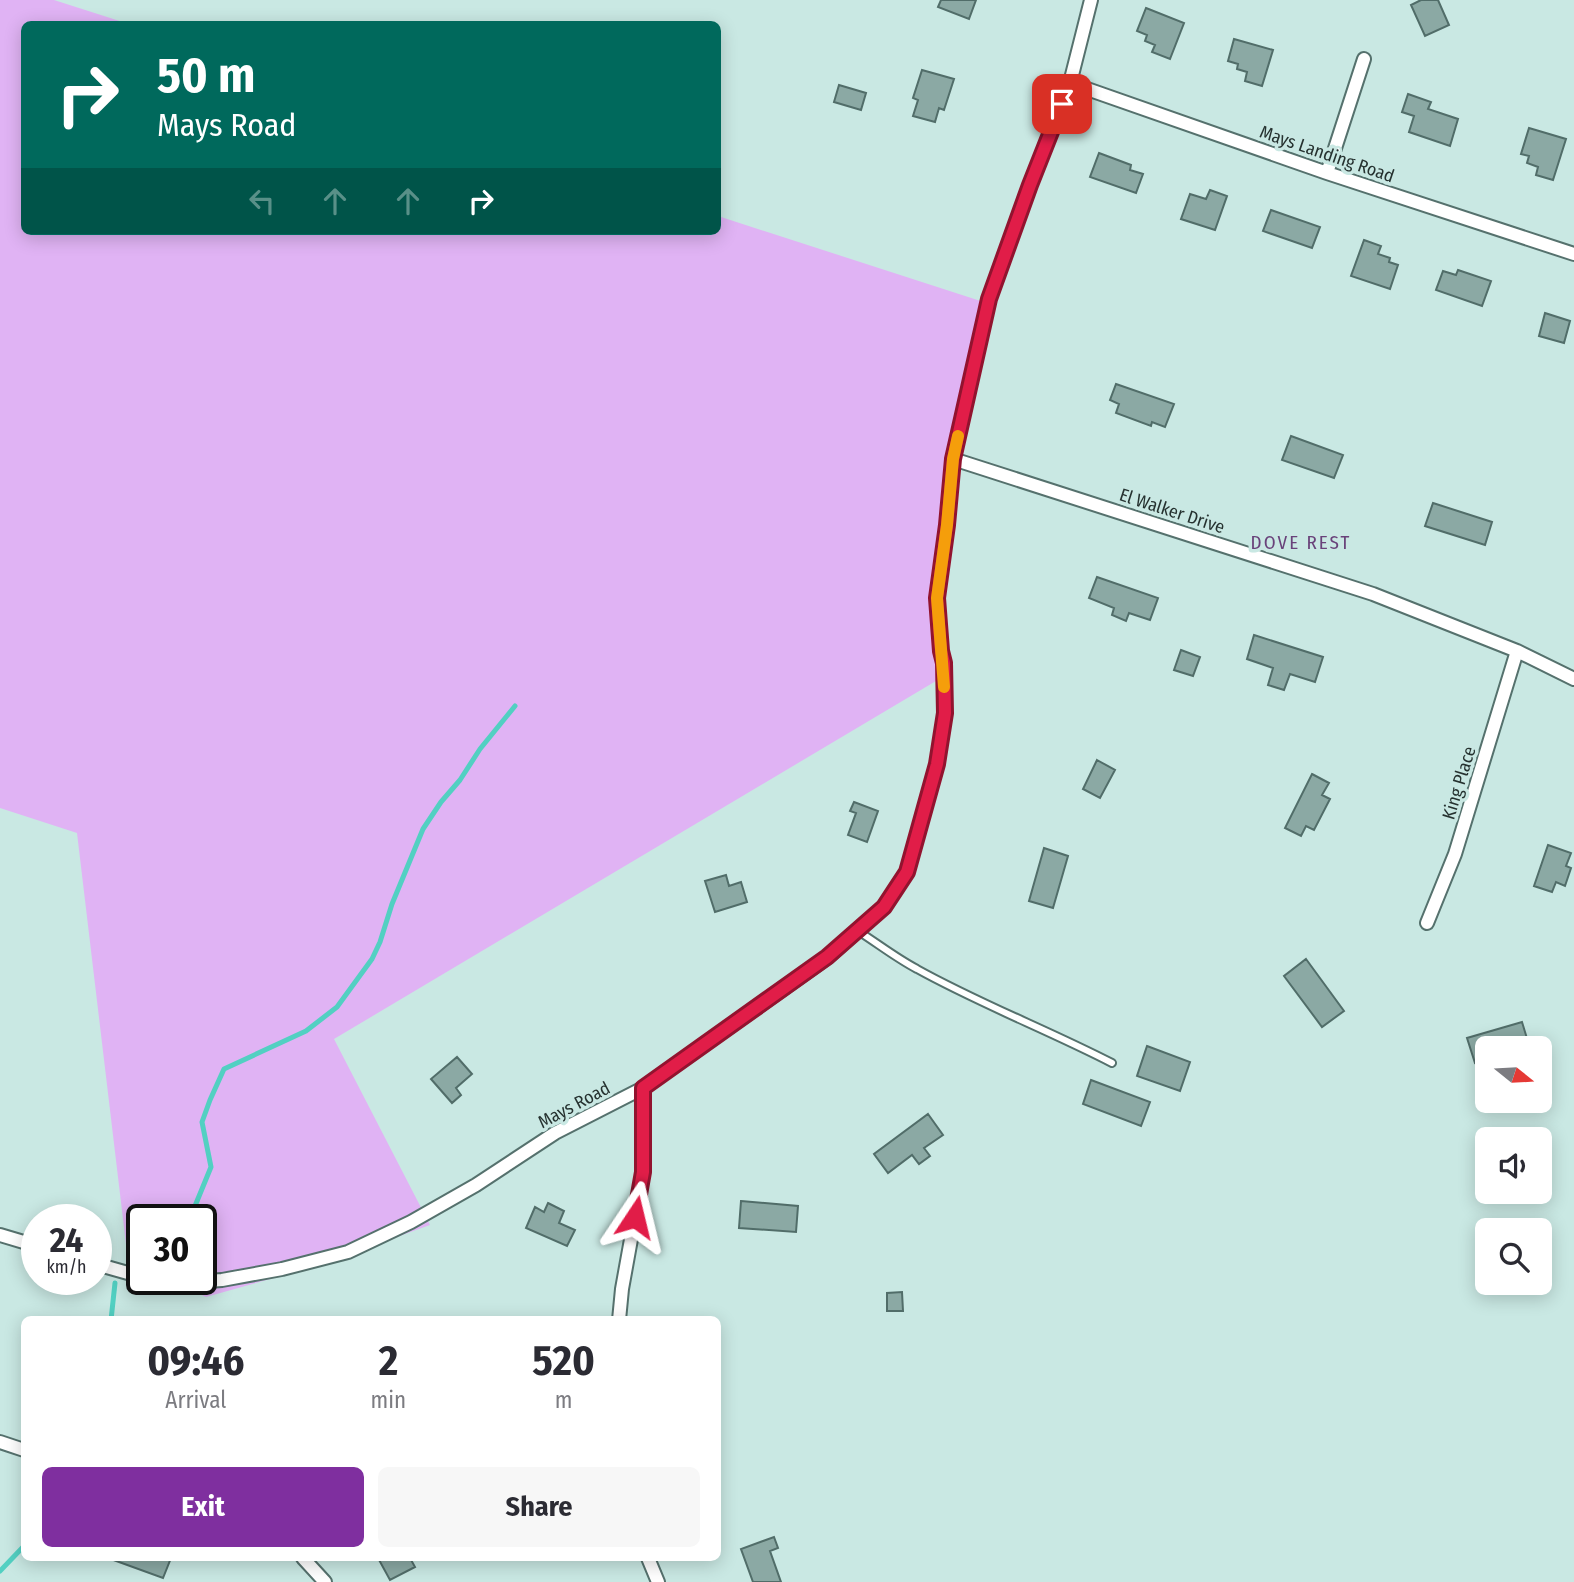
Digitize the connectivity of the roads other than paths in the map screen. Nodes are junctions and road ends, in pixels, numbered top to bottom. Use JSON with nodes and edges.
{"nodes":[{"id":1,"x":1091,"y":0,"type":"edge"},
{"id":2,"x":1364,"y":59,"type":"dead end"},
{"id":3,"x":1070,"y":83,"type":"junction"},
{"id":4,"x":1327,"y":173,"type":"junction"},
{"id":5,"x":1574,"y":254,"type":"edge"},
{"id":6,"x":953,"y":459,"type":"junction"},
{"id":7,"x":1517,"y":651,"type":"junction"},
{"id":8,"x":1574,"y":679,"type":"edge"},
{"id":9,"x":1427,"y":923,"type":"dead end"},
{"id":10,"x":858,"y":931,"type":"junction"},
{"id":11,"x":1112,"y":1063,"type":"dead end"},
{"id":12,"x":643,"y":1088,"type":"junction"},
{"id":13,"x":0,"y":1235,"type":"edge"},
{"id":14,"x":21,"y":1241,"type":"edge"},
{"id":15,"x":217,"y":1280,"type":"edge"},
{"id":16,"x":619,"y":1316,"type":"edge"},
{"id":17,"x":0,"y":1442,"type":"edge"},
{"id":18,"x":21,"y":1449,"type":"edge"},
{"id":19,"x":306,"y":1561,"type":"edge"},
{"id":20,"x":649,"y":1561,"type":"edge"},
{"id":21,"x":325,"y":1582,"type":"edge"},
{"id":22,"x":658,"y":1582,"type":"edge"}],
"edges":[{"from":1,"to":3,"type":"street","name":"Mays Road"},
{"from":2,"to":4,"type":"street"},
{"from":3,"to":4,"type":"street","name":"Mays Landing Road"},
{"from":3,"to":6,"type":"street","name":"Mays Road"},
{"from":4,"to":5,"type":"street","name":"Mays Landing Road"},
{"from":6,"to":7,"type":"street","name":"El Walker Drive"},
{"from":6,"to":10,"type":"street","name":"Mays Road"},
{"from":7,"to":8,"type":"street","name":"El Walker Drive"},
{"from":7,"to":9,"type":"street","name":"King Place"},
{"from":10,"to":11,"type":"lane"},
{"from":10,"to":12,"type":"street","name":"Mays Road"},
{"from":12,"to":15,"type":"street","name":"Mays Road"},
{"from":12,"to":16,"type":"street"},
{"from":13,"to":14,"type":"street"},
{"from":17,"to":18,"type":"street"},
{"from":19,"to":21,"type":"street"},
{"from":20,"to":22,"type":"street"}]}
